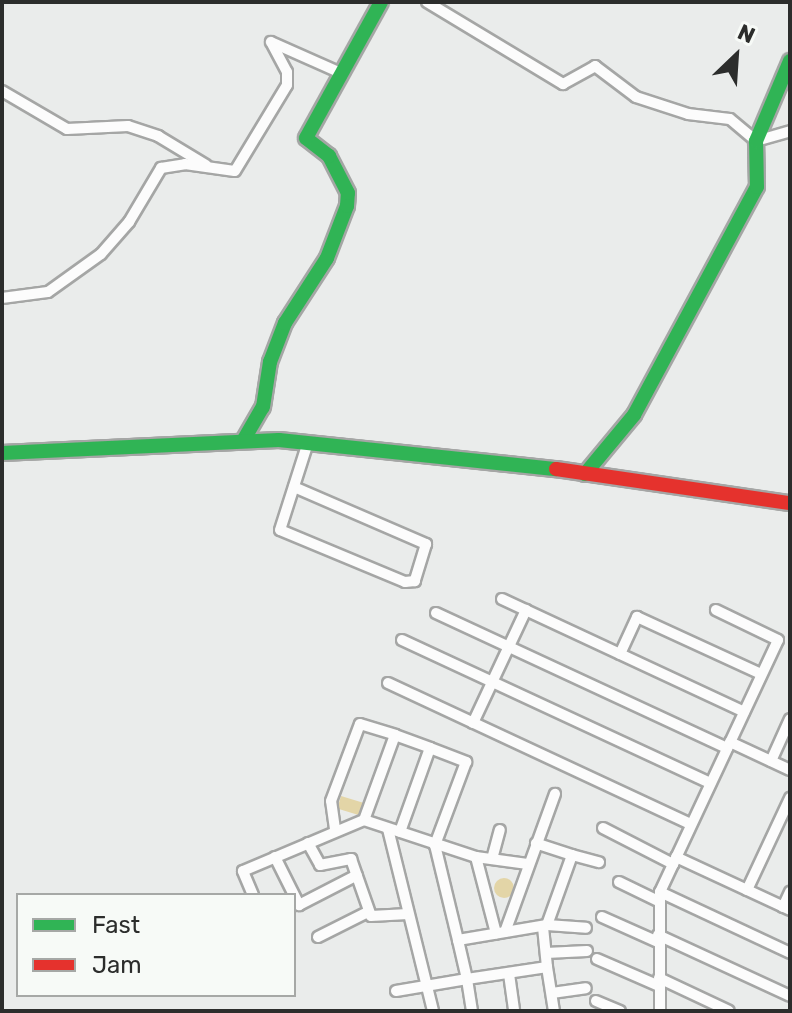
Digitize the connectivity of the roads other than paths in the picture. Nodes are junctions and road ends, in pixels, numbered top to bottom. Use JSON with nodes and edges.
{"nodes":[{"id":1,"x":381,"y":2,"type":"edge"},
{"id":2,"x":427,"y":2,"type":"edge"},
{"id":3,"x":790,"y":61,"type":"edge"},
{"id":4,"x":341,"y":73,"type":"junction"},
{"id":5,"x":2,"y":91,"type":"edge"},
{"id":6,"x":790,"y":131,"type":"edge"},
{"id":7,"x":756,"y":141,"type":"junction"},
{"id":8,"x":227,"y":173,"type":"junction"},
{"id":9,"x":2,"y":298,"type":"edge"},
{"id":10,"x":243,"y":441,"type":"junction"},
{"id":11,"x":308,"y":442,"type":"junction"},
{"id":12,"x":2,"y":453,"type":"edge"},
{"id":13,"x":585,"y":474,"type":"junction"},
{"id":14,"x":294,"y":487,"type":"junction"},
{"id":15,"x":790,"y":503,"type":"edge"},
{"id":16,"x":502,"y":599,"type":"dead end"},
{"id":17,"x":526,"y":610,"type":"junction"},
{"id":18,"x":716,"y":610,"type":"dead end"},
{"id":19,"x":436,"y":613,"type":"dead end"},
{"id":20,"x":402,"y":640,"type":"dead end"},
{"id":21,"x":509,"y":647,"type":"junction"},
{"id":22,"x":620,"y":654,"type":"junction"},
{"id":23,"x":761,"y":674,"type":"junction"},
{"id":24,"x":492,"y":682,"type":"junction"},
{"id":25,"x":388,"y":683,"type":"dead end"},
{"id":26,"x":744,"y":712,"type":"junction"},
{"id":27,"x":790,"y":719,"type":"edge"},
{"id":28,"x":473,"y":723,"type":"junction"},
{"id":29,"x":395,"y":735,"type":"junction"},
{"id":30,"x":728,"y":745,"type":"junction"},
{"id":31,"x":430,"y":748,"type":"junction"},
{"id":32,"x":771,"y":761,"type":"junction"},
{"id":33,"x":790,"y":770,"type":"edge"},
{"id":34,"x":710,"y":783,"type":"junction"},
{"id":35,"x":555,"y":794,"type":"dead end"},
{"id":36,"x":790,"y":798,"type":"edge"},
{"id":37,"x":364,"y":820,"type":"junction"},
{"id":38,"x":691,"y":824,"type":"junction"},
{"id":39,"x":603,"y":828,"type":"dead end"},
{"id":40,"x":335,"y":829,"type":"junction"},
{"id":41,"x":388,"y":829,"type":"junction"},
{"id":42,"x":500,"y":830,"type":"dead end"},
{"id":43,"x":400,"y":832,"type":"junction"},
{"id":44,"x":308,"y":843,"type":"junction"},
{"id":45,"x":536,"y":843,"type":"junction"},
{"id":46,"x":435,"y":845,"type":"junction"},
{"id":47,"x":572,"y":855,"type":"junction"},
{"id":48,"x":275,"y":857,"type":"junction"},
{"id":49,"x":476,"y":857,"type":"junction"},
{"id":50,"x":492,"y":859,"type":"junction"},
{"id":51,"x":674,"y":860,"type":"junction"},
{"id":52,"x":599,"y":862,"type":"dead end"},
{"id":53,"x":528,"y":864,"type":"junction"},
{"id":54,"x":357,"y":875,"type":"junction"},
{"id":55,"x":619,"y":882,"type":"dead end"},
{"id":56,"x":747,"y":890,"type":"junction"},
{"id":57,"x":790,"y":892,"type":"edge"},
{"id":58,"x":252,"y":893,"type":"edge"},
{"id":59,"x":293,"y":893,"type":"edge"},
{"id":60,"x":659,"y":897,"type":"junction"},
{"id":61,"x":296,"y":899,"type":"edge"},
{"id":62,"x":787,"y":908,"type":"edge"},
{"id":63,"x":366,"y":913,"type":"junction"},
{"id":64,"x":408,"y":914,"type":"junction"},
{"id":65,"x":602,"y":917,"type":"dead end"},
{"id":66,"x":545,"y":926,"type":"junction"},
{"id":67,"x":586,"y":928,"type":"dead end"},
{"id":68,"x":500,"y":932,"type":"junction"},
{"id":69,"x":318,"y":937,"type":"dead end"},
{"id":70,"x":658,"y":938,"type":"junction"},
{"id":71,"x":458,"y":940,"type":"junction"},
{"id":72,"x":587,"y":951,"type":"dead end"},
{"id":73,"x":546,"y":953,"type":"junction"},
{"id":74,"x":790,"y":953,"type":"edge"},
{"id":75,"x":597,"y":959,"type":"dead end"},
{"id":76,"x":547,"y":967,"type":"junction"},
{"id":77,"x":509,"y":974,"type":"junction"},
{"id":78,"x":467,"y":979,"type":"junction"},
{"id":79,"x":659,"y":982,"type":"junction"},
{"id":80,"x":428,"y":986,"type":"junction"},
{"id":81,"x":586,"y":988,"type":"dead end"},
{"id":82,"x":396,"y":991,"type":"dead end"},
{"id":83,"x":552,"y":993,"type":"junction"},
{"id":84,"x":790,"y":996,"type":"edge"},
{"id":85,"x":596,"y":1001,"type":"dead end"},
{"id":86,"x":433,"y":1011,"type":"edge"},
{"id":87,"x":472,"y":1011,"type":"edge"},
{"id":88,"x":514,"y":1011,"type":"edge"},
{"id":89,"x":554,"y":1011,"type":"edge"},
{"id":90,"x":620,"y":1011,"type":"edge"},
{"id":91,"x":660,"y":1011,"type":"edge"},
{"id":92,"x":729,"y":1011,"type":"edge"}],
"edges":[{"from":1,"to":4,"type":"street"},
{"from":2,"to":7,"type":"street"},
{"from":3,"to":7,"type":"street"},
{"from":4,"to":8,"type":"street"},
{"from":4,"to":10,"type":"street"},
{"from":5,"to":8,"type":"street"},
{"from":6,"to":7,"type":"street"},
{"from":7,"to":13,"type":"street"},
{"from":8,"to":9,"type":"street"},
{"from":10,"to":11,"type":"street"},
{"from":10,"to":12,"type":"street"},
{"from":11,"to":13,"type":"street"},
{"from":11,"to":14,"type":"street"},
{"from":13,"to":15,"type":"street"},
{"from":14,"to":14,"type":"street"},
{"from":16,"to":17,"type":"street"},
{"from":17,"to":21,"type":"street"},
{"from":17,"to":22,"type":"street"},
{"from":18,"to":23,"type":"street"},
{"from":19,"to":21,"type":"street"},
{"from":20,"to":24,"type":"street"},
{"from":21,"to":24,"type":"street"},
{"from":21,"to":30,"type":"street"},
{"from":22,"to":23,"type":"street"},
{"from":22,"to":26,"type":"street"},
{"from":23,"to":26,"type":"street"},
{"from":24,"to":28,"type":"street"},
{"from":24,"to":34,"type":"street"},
{"from":25,"to":28,"type":"street"},
{"from":26,"to":30,"type":"street"},
{"from":27,"to":32,"type":"street"},
{"from":28,"to":38,"type":"street"},
{"from":29,"to":31,"type":"street"},
{"from":29,"to":37,"type":"street"},
{"from":29,"to":40,"type":"street"},
{"from":30,"to":32,"type":"street"},
{"from":30,"to":34,"type":"street"},
{"from":31,"to":43,"type":"street"},
{"from":31,"to":46,"type":"street"},
{"from":32,"to":33,"type":"street"},
{"from":34,"to":38,"type":"street"},
{"from":35,"to":45,"type":"street"},
{"from":36,"to":56,"type":"street"},
{"from":37,"to":40,"type":"street"},
{"from":37,"to":41,"type":"street"},
{"from":38,"to":51,"type":"street"},
{"from":39,"to":51,"type":"street"},
{"from":40,"to":44,"type":"street"},
{"from":41,"to":43,"type":"street"},
{"from":41,"to":64,"type":"street"},
{"from":42,"to":50,"type":"street"},
{"from":43,"to":46,"type":"street"},
{"from":44,"to":48,"type":"street"},
{"from":44,"to":54,"type":"street"},
{"from":45,"to":47,"type":"street"},
{"from":45,"to":53,"type":"street"},
{"from":46,"to":49,"type":"street"},
{"from":46,"to":71,"type":"street"},
{"from":47,"to":52,"type":"street"},
{"from":47,"to":66,"type":"street"},
{"from":48,"to":58,"type":"street"},
{"from":48,"to":59,"type":"street"},
{"from":49,"to":50,"type":"street"},
{"from":49,"to":68,"type":"street"},
{"from":50,"to":53,"type":"street"},
{"from":51,"to":56,"type":"street"},
{"from":51,"to":60,"type":"street"},
{"from":53,"to":68,"type":"street"},
{"from":54,"to":61,"type":"street"},
{"from":54,"to":63,"type":"street"},
{"from":55,"to":60,"type":"street"},
{"from":56,"to":62,"type":"street"},
{"from":57,"to":62,"type":"street"},
{"from":60,"to":70,"type":"street"},
{"from":60,"to":74,"type":"street"},
{"from":63,"to":64,"type":"street"},
{"from":63,"to":69,"type":"street"},
{"from":64,"to":80,"type":"street"},
{"from":65,"to":70,"type":"street"},
{"from":66,"to":67,"type":"street"},
{"from":66,"to":68,"type":"street"},
{"from":66,"to":73,"type":"street"},
{"from":68,"to":71,"type":"street"},
{"from":70,"to":79,"type":"street"},
{"from":70,"to":84,"type":"street"},
{"from":71,"to":78,"type":"street"},
{"from":72,"to":73,"type":"street"},
{"from":73,"to":76,"type":"street"},
{"from":75,"to":79,"type":"street"},
{"from":76,"to":77,"type":"street"},
{"from":76,"to":83,"type":"street"},
{"from":77,"to":78,"type":"street"},
{"from":77,"to":88,"type":"street"},
{"from":78,"to":80,"type":"street"},
{"from":78,"to":87,"type":"street"},
{"from":79,"to":91,"type":"street"},
{"from":79,"to":92,"type":"street"},
{"from":80,"to":82,"type":"street"},
{"from":80,"to":86,"type":"street"},
{"from":81,"to":83,"type":"street"},
{"from":83,"to":89,"type":"street"},
{"from":85,"to":90,"type":"street"}]}
